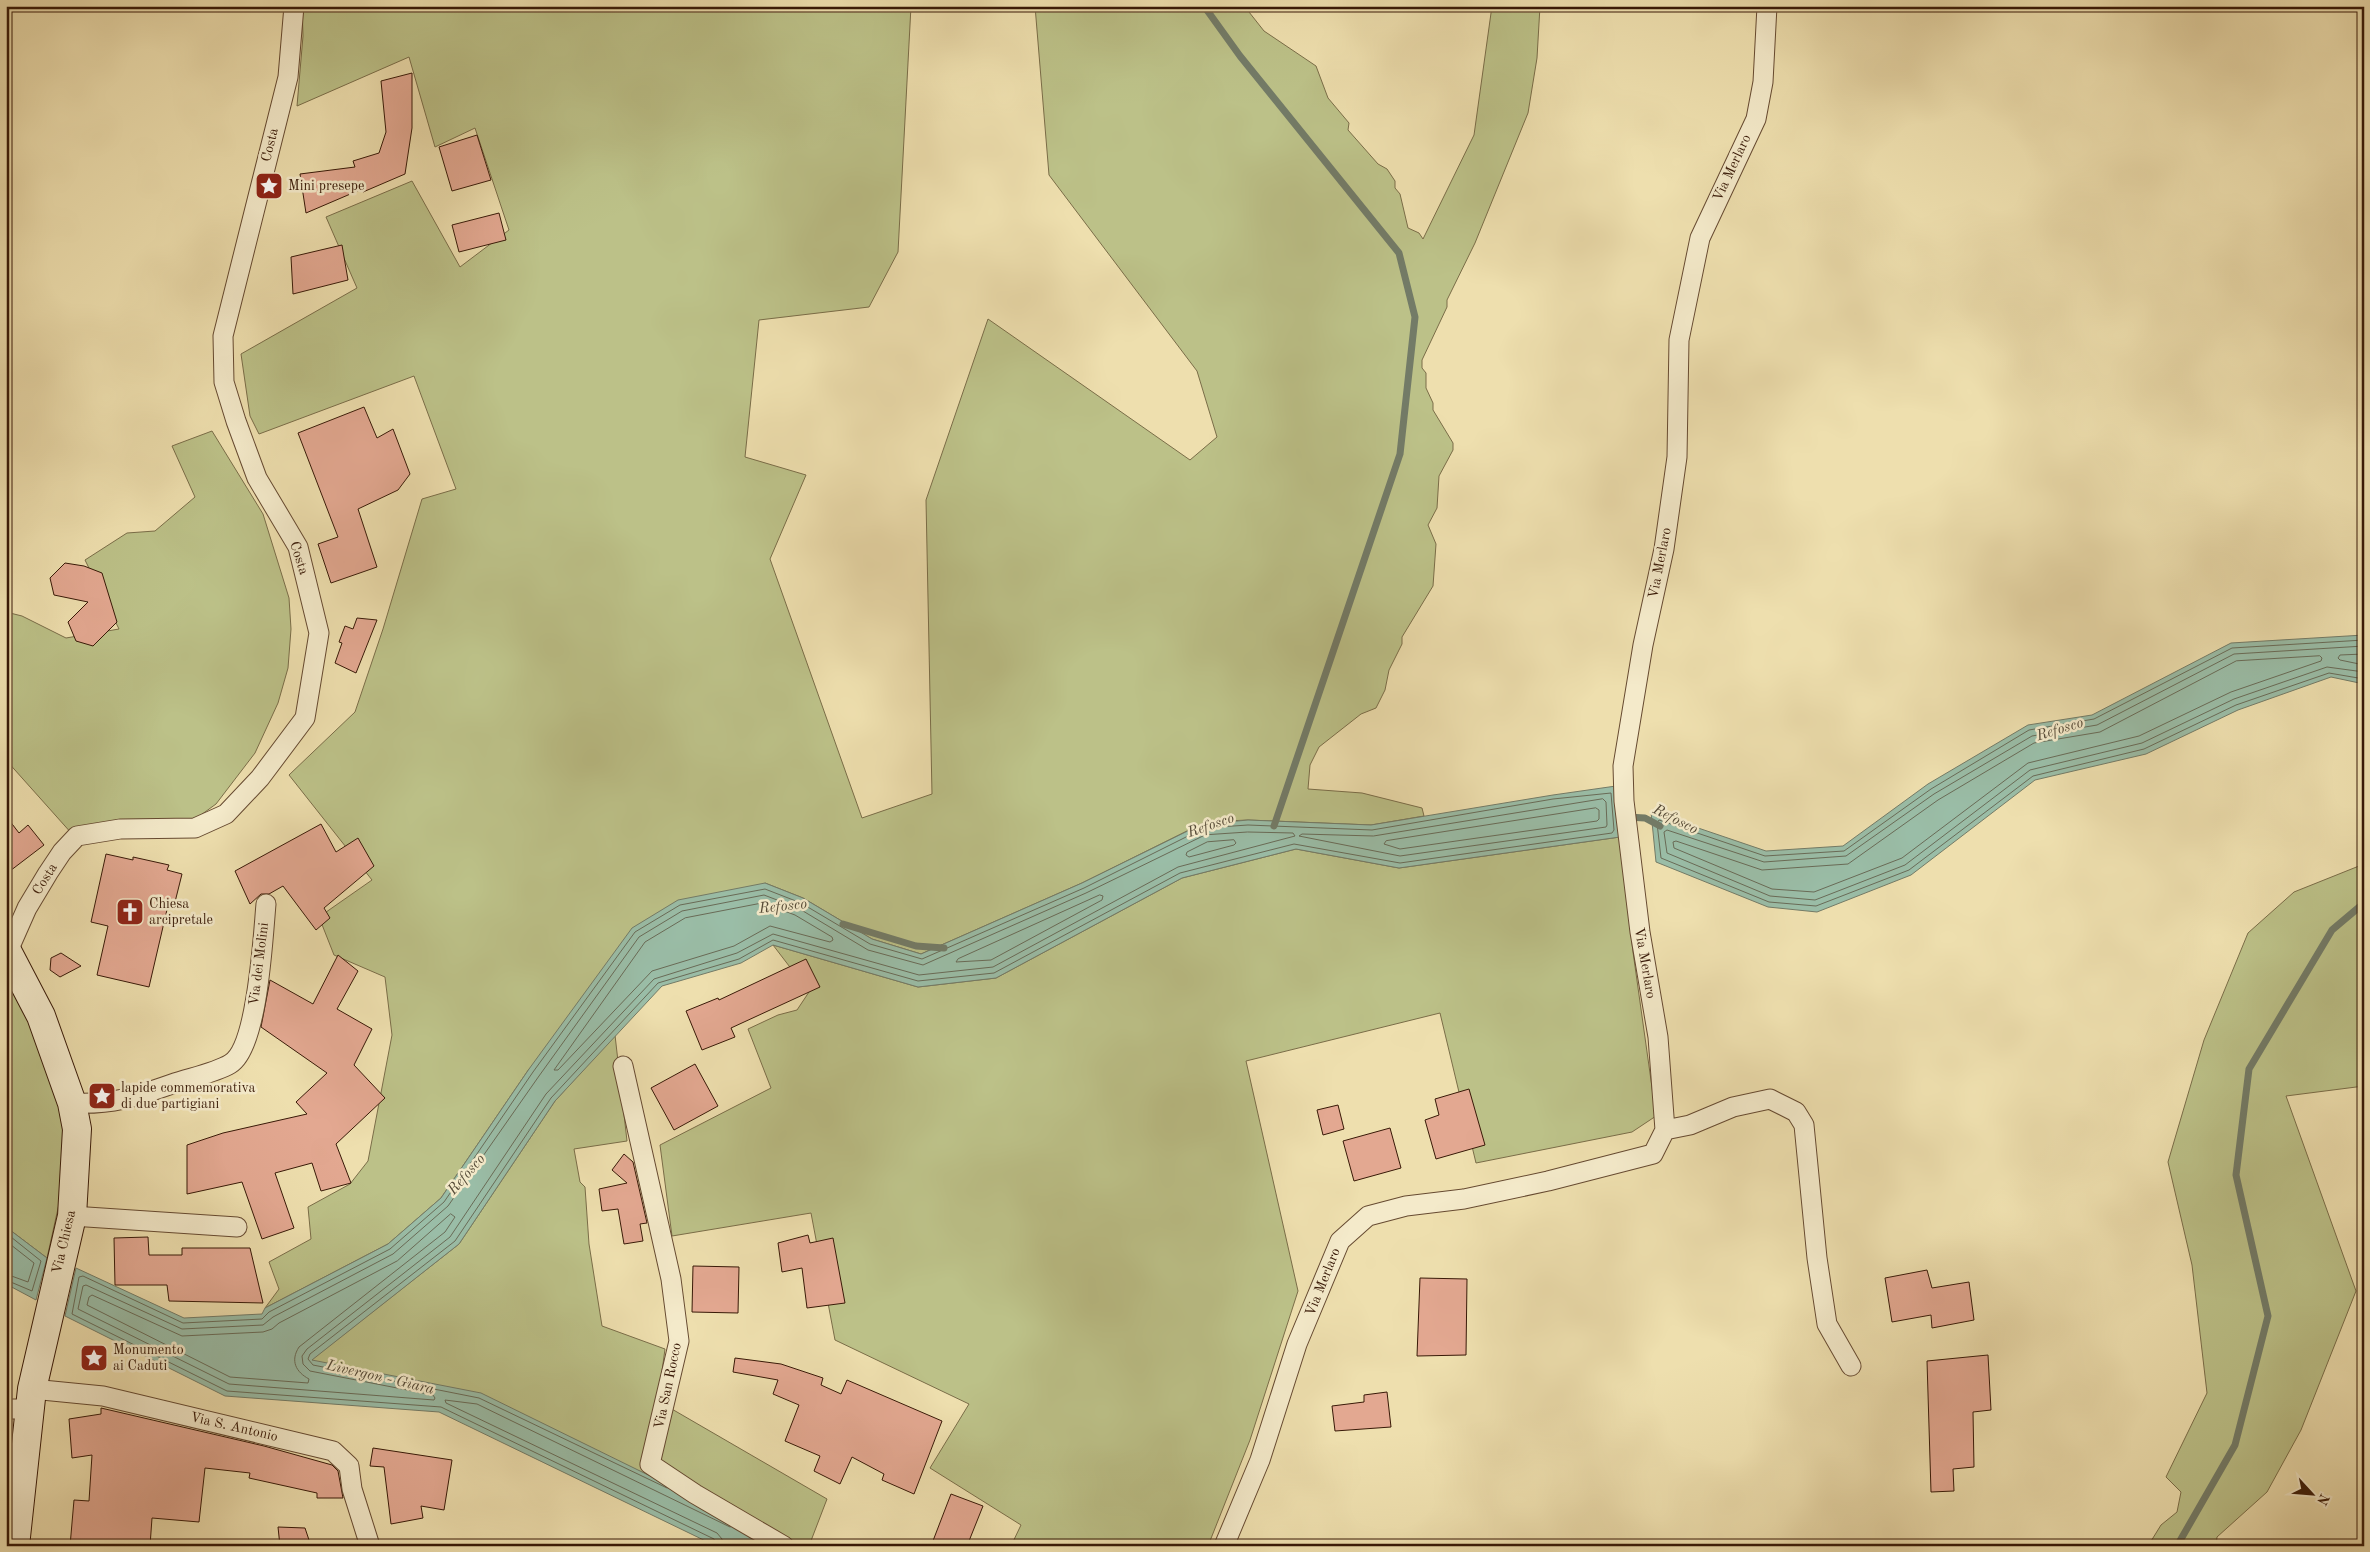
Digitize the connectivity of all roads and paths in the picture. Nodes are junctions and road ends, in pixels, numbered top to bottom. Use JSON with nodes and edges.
{"nodes":[{"id":1,"x":294,"y":6,"type":"edge"},
{"id":2,"x":1767,"y":6,"type":"edge"},
{"id":3,"x":266,"y":904,"type":"dead end"},
{"id":4,"x":7,"y":950,"type":"edge"},
{"id":5,"x":624,"y":1066,"type":"dead end"},
{"id":6,"x":72,"y":1103,"type":"junction"},
{"id":7,"x":1665,"y":1130,"type":"junction"},
{"id":8,"x":72,"y":1216,"type":"junction"},
{"id":9,"x":238,"y":1227,"type":"dead end"},
{"id":10,"x":1851,"y":1366,"type":"dead end"},
{"id":11,"x":23,"y":1402,"type":"edge"},
{"id":12,"x":15,"y":1546,"type":"edge"},
{"id":13,"x":370,"y":1546,"type":"edge"},
{"id":14,"x":784,"y":1546,"type":"edge"},
{"id":15,"x":1224,"y":1546,"type":"edge"}],
"edges":[{"from":1,"to":4,"type":"street","name":"Costa"},
{"from":2,"to":7,"type":"street","name":"Via Merlaro"},
{"from":3,"to":6,"type":"street","name":"Via dei Molini"},
{"from":4,"to":6,"type":"main road","name":"Via Chiesa"},
{"from":5,"to":14,"type":"street","name":"Via San Rocco"},
{"from":6,"to":8,"type":"main road","name":"Via Chiesa"},
{"from":7,"to":10,"type":"street"},
{"from":7,"to":15,"type":"street","name":"Via Merlaro"},
{"from":8,"to":9,"type":"street"},
{"from":8,"to":11,"type":"main road","name":"Via Chiesa"},
{"from":11,"to":12,"type":"main road","name":"Via Chiesa"},
{"from":11,"to":13,"type":"street","name":"Via S. Antonio"}]}
